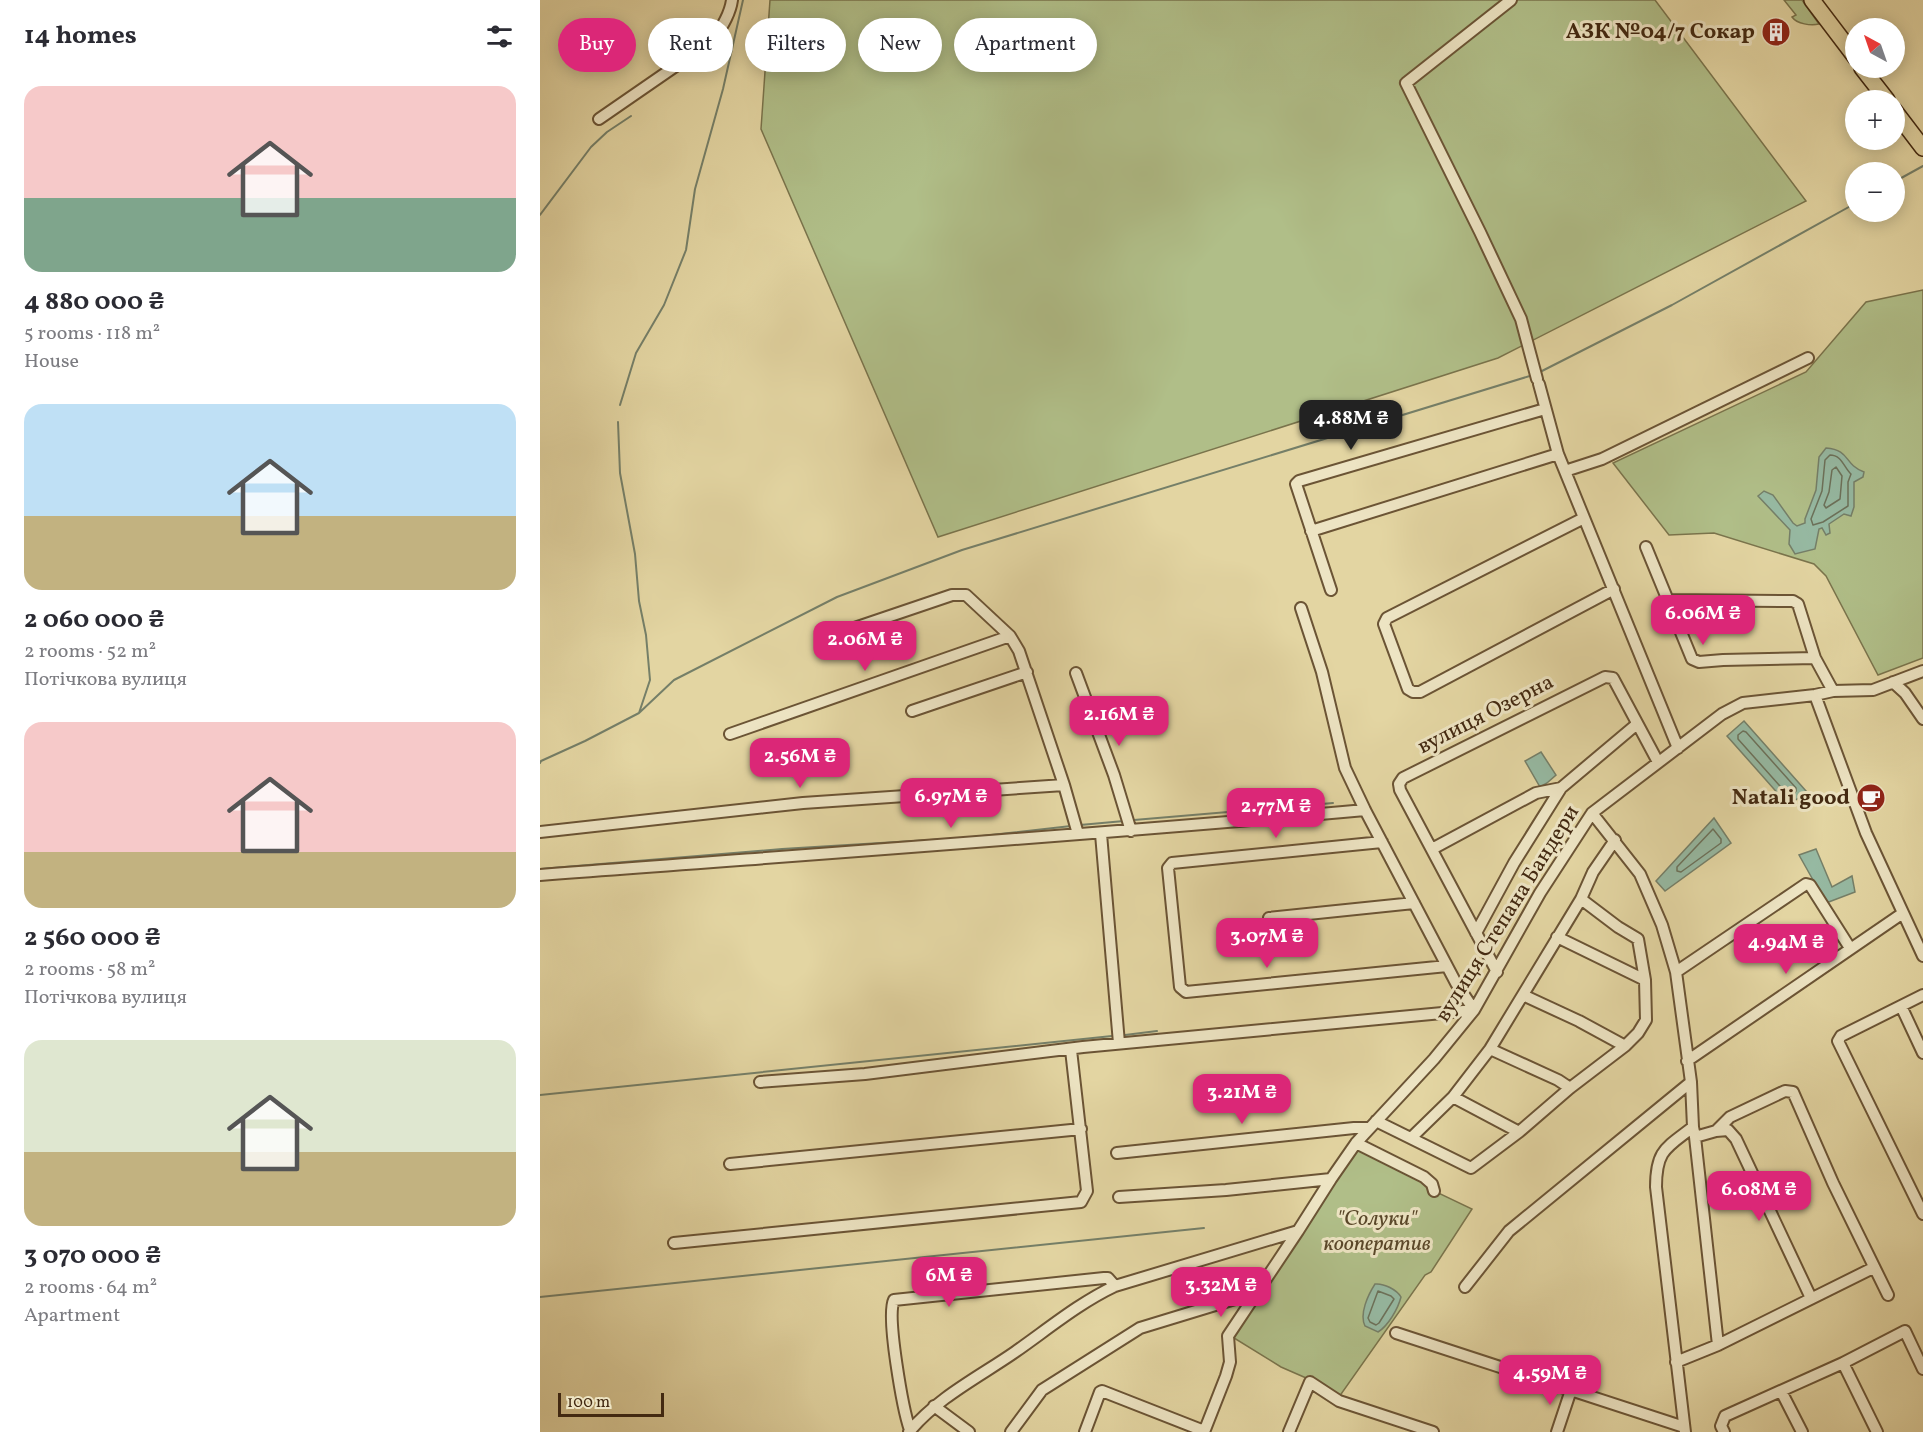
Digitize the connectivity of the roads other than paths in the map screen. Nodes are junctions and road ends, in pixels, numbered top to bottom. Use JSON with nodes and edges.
{"nodes":[{"id":1,"x":732,"y":0,"type":"edge"},
{"id":2,"x":1511,"y":0,"type":"edge"},
{"id":3,"x":1812,"y":0,"type":"edge"},
{"id":4,"x":1845,"y":44,"type":"edge"},
{"id":5,"x":599,"y":119,"type":"dead end"},
{"id":6,"x":1905,"y":124,"type":"edge"},
{"id":7,"x":1923,"y":148,"type":"edge"},
{"id":8,"x":1808,"y":358,"type":"dead end"},
{"id":9,"x":1545,"y":409,"type":"junction"},
{"id":10,"x":1558,"y":454,"type":"junction"},
{"id":11,"x":1565,"y":471,"type":"junction"},
{"id":12,"x":1584,"y":518,"type":"junction"},
{"id":13,"x":1311,"y":531,"type":"junction"},
{"id":14,"x":1646,"y":547,"type":"dead end"},
{"id":15,"x":1614,"y":589,"type":"junction"},
{"id":16,"x":1331,"y":590,"type":"dead end"},
{"id":17,"x":1668,"y":600,"type":"junction"},
{"id":18,"x":1301,"y":608,"type":"dead end"},
{"id":19,"x":831,"y":636,"type":"dead end"},
{"id":20,"x":1010,"y":636,"type":"junction"},
{"id":21,"x":1815,"y":658,"type":"junction"},
{"id":22,"x":1923,"y":671,"type":"edge"},
{"id":23,"x":1027,"y":672,"type":"junction"},
{"id":24,"x":1076,"y":673,"type":"dead end"},
{"id":25,"x":1893,"y":681,"type":"junction"},
{"id":26,"x":1833,"y":691,"type":"junction"},
{"id":27,"x":1815,"y":695,"type":"junction"},
{"id":28,"x":912,"y":711,"type":"dead end"},
{"id":29,"x":1923,"y":719,"type":"edge"},
{"id":30,"x":1637,"y":724,"type":"junction"},
{"id":31,"x":730,"y":734,"type":"dead end"},
{"id":32,"x":1678,"y":748,"type":"junction"},
{"id":33,"x":1659,"y":762,"type":"junction"},
{"id":34,"x":1064,"y":785,"type":"junction"},
{"id":35,"x":1561,"y":788,"type":"junction"},
{"id":36,"x":1365,"y":810,"type":"junction"},
{"id":37,"x":1592,"y":813,"type":"junction"},
{"id":38,"x":1131,"y":831,"type":"junction"},
{"id":39,"x":540,"y":832,"type":"edge"},
{"id":40,"x":1078,"y":834,"type":"junction"},
{"id":41,"x":1101,"y":834,"type":"junction"},
{"id":42,"x":1615,"y":840,"type":"junction"},
{"id":43,"x":1383,"y":842,"type":"junction"},
{"id":44,"x":1432,"y":849,"type":"junction"},
{"id":45,"x":540,"y":875,"type":"edge"},
{"id":46,"x":1581,"y":899,"type":"junction"},
{"id":47,"x":1414,"y":903,"type":"junction"},
{"id":48,"x":1903,"y":913,"type":"junction"},
{"id":49,"x":1269,"y":918,"type":"dead end"},
{"id":50,"x":1476,"y":933,"type":"junction"},
{"id":51,"x":1557,"y":937,"type":"junction"},
{"id":52,"x":1850,"y":948,"type":"junction"},
{"id":53,"x":1923,"y":956,"type":"edge"},
{"id":54,"x":1447,"y":966,"type":"junction"},
{"id":55,"x":1497,"y":972,"type":"junction"},
{"id":56,"x":1676,"y":972,"type":"junction"},
{"id":57,"x":1645,"y":980,"type":"junction"},
{"id":58,"x":1923,"y":994,"type":"edge"},
{"id":59,"x":1523,"y":995,"type":"junction"},
{"id":60,"x":1901,"y":1006,"type":"junction"},
{"id":61,"x":1474,"y":1010,"type":"junction"},
{"id":62,"x":1119,"y":1043,"type":"junction"},
{"id":63,"x":1625,"y":1046,"type":"junction"},
{"id":64,"x":1490,"y":1048,"type":"junction"},
{"id":65,"x":1071,"y":1050,"type":"junction"},
{"id":66,"x":1923,"y":1053,"type":"edge"},
{"id":67,"x":1687,"y":1061,"type":"junction"},
{"id":68,"x":760,"y":1082,"type":"dead end"},
{"id":69,"x":1691,"y":1082,"type":"junction"},
{"id":70,"x":1570,"y":1088,"type":"junction"},
{"id":71,"x":1453,"y":1097,"type":"junction"},
{"id":72,"x":1372,"y":1125,"type":"junction"},
{"id":73,"x":1081,"y":1128,"type":"junction"},
{"id":74,"x":1716,"y":1131,"type":"junction"},
{"id":75,"x":1519,"y":1132,"type":"junction"},
{"id":76,"x":1694,"y":1132,"type":"junction"},
{"id":77,"x":1411,"y":1138,"type":"junction"},
{"id":78,"x":1356,"y":1143,"type":"junction"},
{"id":79,"x":1118,"y":1153,"type":"dead end"},
{"id":80,"x":730,"y":1164,"type":"dead end"},
{"id":81,"x":1331,"y":1179,"type":"junction"},
{"id":82,"x":1434,"y":1191,"type":"dead end"},
{"id":83,"x":1119,"y":1197,"type":"dead end"},
{"id":84,"x":1923,"y":1214,"type":"edge"},
{"id":85,"x":1298,"y":1231,"type":"junction"},
{"id":86,"x":674,"y":1243,"type":"dead end"},
{"id":87,"x":1873,"y":1268,"type":"junction"},
{"id":88,"x":1115,"y":1286,"type":"junction"},
{"id":89,"x":1465,"y":1287,"type":"dead end"},
{"id":90,"x":1258,"y":1292,"type":"junction"},
{"id":91,"x":1888,"y":1295,"type":"dead end"},
{"id":92,"x":1811,"y":1298,"type":"junction"},
{"id":93,"x":1396,"y":1333,"type":"dead end"},
{"id":94,"x":1718,"y":1345,"type":"junction"},
{"id":95,"x":1676,"y":1362,"type":"junction"},
{"id":96,"x":1843,"y":1363,"type":"junction"},
{"id":97,"x":1923,"y":1370,"type":"edge"},
{"id":98,"x":1571,"y":1390,"type":"junction"},
{"id":99,"x":1781,"y":1391,"type":"junction"},
{"id":100,"x":934,"y":1406,"type":"junction"},
{"id":101,"x":1684,"y":1429,"type":"edge"},
{"id":102,"x":910,"y":1431,"type":"edge"},
{"id":103,"x":1204,"y":1431,"type":"edge"},
{"id":104,"x":969,"y":1432,"type":"edge"},
{"id":105,"x":1011,"y":1432,"type":"edge"},
{"id":106,"x":1084,"y":1432,"type":"edge"},
{"id":107,"x":1289,"y":1432,"type":"edge"},
{"id":108,"x":1433,"y":1432,"type":"edge"},
{"id":109,"x":1557,"y":1432,"type":"edge"},
{"id":110,"x":1724,"y":1432,"type":"edge"},
{"id":111,"x":1802,"y":1432,"type":"edge"},
{"id":112,"x":1877,"y":1432,"type":"edge"}],
"edges":[{"from":1,"to":5,"type":"street"},
{"from":2,"to":9,"type":"street"},
{"from":3,"to":4,"type":"highway"},
{"from":6,"to":7,"type":"highway"},
{"from":8,"to":11,"type":"street"},
{"from":9,"to":10,"type":"street"},
{"from":9,"to":13,"type":"street"},
{"from":10,"to":11,"type":"street"},
{"from":10,"to":13,"type":"street"},
{"from":11,"to":12,"type":"street"},
{"from":12,"to":15,"type":"street"},
{"from":12,"to":15,"type":"street"},
{"from":13,"to":16,"type":"street"},
{"from":14,"to":17,"type":"street"},
{"from":15,"to":32,"type":"street"},
{"from":17,"to":21,"type":"street"},
{"from":17,"to":21,"type":"street"},
{"from":18,"to":36,"type":"street"},
{"from":19,"to":20,"type":"street"},
{"from":20,"to":23,"type":"street"},
{"from":20,"to":31,"type":"street"},
{"from":21,"to":26,"type":"street"},
{"from":22,"to":25,"type":"street","name":"вулиця Степана Бандери"},
{"from":23,"to":28,"type":"street"},
{"from":23,"to":34,"type":"street"},
{"from":24,"to":38,"type":"street"},
{"from":25,"to":26,"type":"street","name":"вулиця Степана Бандери"},
{"from":25,"to":29,"type":"street"},
{"from":26,"to":27,"type":"street","name":"вулиця Степана Бандери"},
{"from":27,"to":32,"type":"street","name":"вулиця Степана Бандери"},
{"from":27,"to":48,"type":"street"},
{"from":30,"to":33,"type":"street","name":"вулиця Озерна"},
{"from":30,"to":35,"type":"street"},
{"from":30,"to":44,"type":"street","name":"вулиця Озерна"},
{"from":32,"to":33,"type":"street","name":"вулиця Степана Бандери"},
{"from":33,"to":37,"type":"street","name":"вулиця Степана Бандери"},
{"from":34,"to":39,"type":"street"},
{"from":34,"to":40,"type":"street"},
{"from":35,"to":44,"type":"street"},
{"from":35,"to":50,"type":"street"},
{"from":36,"to":38,"type":"street"},
{"from":36,"to":43,"type":"street"},
{"from":37,"to":42,"type":"street"},
{"from":37,"to":55,"type":"street","name":"вулиця Степана Бандери"},
{"from":38,"to":41,"type":"street"},
{"from":40,"to":41,"type":"street"},
{"from":40,"to":45,"type":"street"},
{"from":41,"to":62,"type":"street"},
{"from":42,"to":46,"type":"street"},
{"from":42,"to":56,"type":"street"},
{"from":43,"to":47,"type":"street"},
{"from":43,"to":54,"type":"street"},
{"from":44,"to":50,"type":"street","name":"вулиця Озерна"},
{"from":46,"to":51,"type":"street"},
{"from":46,"to":57,"type":"street"},
{"from":47,"to":49,"type":"street"},
{"from":47,"to":54,"type":"street"},
{"from":48,"to":52,"type":"street"},
{"from":48,"to":53,"type":"street"},
{"from":50,"to":55,"type":"street","name":"вулиця Озерна"},
{"from":51,"to":57,"type":"street"},
{"from":51,"to":59,"type":"street"},
{"from":52,"to":56,"type":"street"},
{"from":52,"to":67,"type":"street"},
{"from":54,"to":61,"type":"street"},
{"from":55,"to":61,"type":"street","name":"вулиця Степана Бандери"},
{"from":56,"to":67,"type":"street"},
{"from":57,"to":63,"type":"street"},
{"from":58,"to":60,"type":"street"},
{"from":59,"to":63,"type":"street"},
{"from":59,"to":64,"type":"street"},
{"from":60,"to":66,"type":"street"},
{"from":60,"to":84,"type":"street"},
{"from":61,"to":62,"type":"street"},
{"from":61,"to":72,"type":"street","name":"вулиця Степана Бандери"},
{"from":62,"to":65,"type":"street"},
{"from":63,"to":70,"type":"street"},
{"from":64,"to":70,"type":"street"},
{"from":64,"to":71,"type":"street"},
{"from":65,"to":68,"type":"street"},
{"from":65,"to":73,"type":"street"},
{"from":67,"to":69,"type":"street"},
{"from":69,"to":76,"type":"street"},
{"from":69,"to":89,"type":"street"},
{"from":70,"to":75,"type":"street"},
{"from":71,"to":75,"type":"street"},
{"from":71,"to":77,"type":"street"},
{"from":72,"to":77,"type":"street"},
{"from":72,"to":78,"type":"street","name":"вулиця Степана Бандери"},
{"from":72,"to":79,"type":"street"},
{"from":73,"to":80,"type":"street"},
{"from":73,"to":86,"type":"street"},
{"from":74,"to":76,"type":"street"},
{"from":74,"to":87,"type":"street"},
{"from":74,"to":92,"type":"street"},
{"from":75,"to":77,"type":"street"},
{"from":76,"to":94,"type":"street"},
{"from":76,"to":95,"type":"street"},
{"from":78,"to":81,"type":"street","name":"вулиця Степана Бандери"},
{"from":78,"to":82,"type":"street"},
{"from":81,"to":83,"type":"street"},
{"from":81,"to":85,"type":"street","name":"вулиця Степана Бандери"},
{"from":85,"to":88,"type":"street"},
{"from":85,"to":90,"type":"street","name":"вулиця Степана Бандери"},
{"from":87,"to":91,"type":"street"},
{"from":87,"to":92,"type":"street"},
{"from":88,"to":100,"type":"street"},
{"from":88,"to":102,"type":"street"},
{"from":90,"to":103,"type":"street","name":"вулиця Степана Бандери"},
{"from":90,"to":105,"type":"street"},
{"from":92,"to":94,"type":"street"},
{"from":93,"to":98,"type":"street"},
{"from":94,"to":95,"type":"street"},
{"from":95,"to":101,"type":"street"},
{"from":96,"to":97,"type":"street"},
{"from":96,"to":99,"type":"street"},
{"from":96,"to":112,"type":"street"},
{"from":98,"to":101,"type":"street"},
{"from":98,"to":109,"type":"street"},
{"from":99,"to":110,"type":"street"},
{"from":99,"to":111,"type":"street"},
{"from":100,"to":102,"type":"street"},
{"from":100,"to":104,"type":"street"},
{"from":103,"to":106,"type":"street"},
{"from":107,"to":108,"type":"street"}]}
